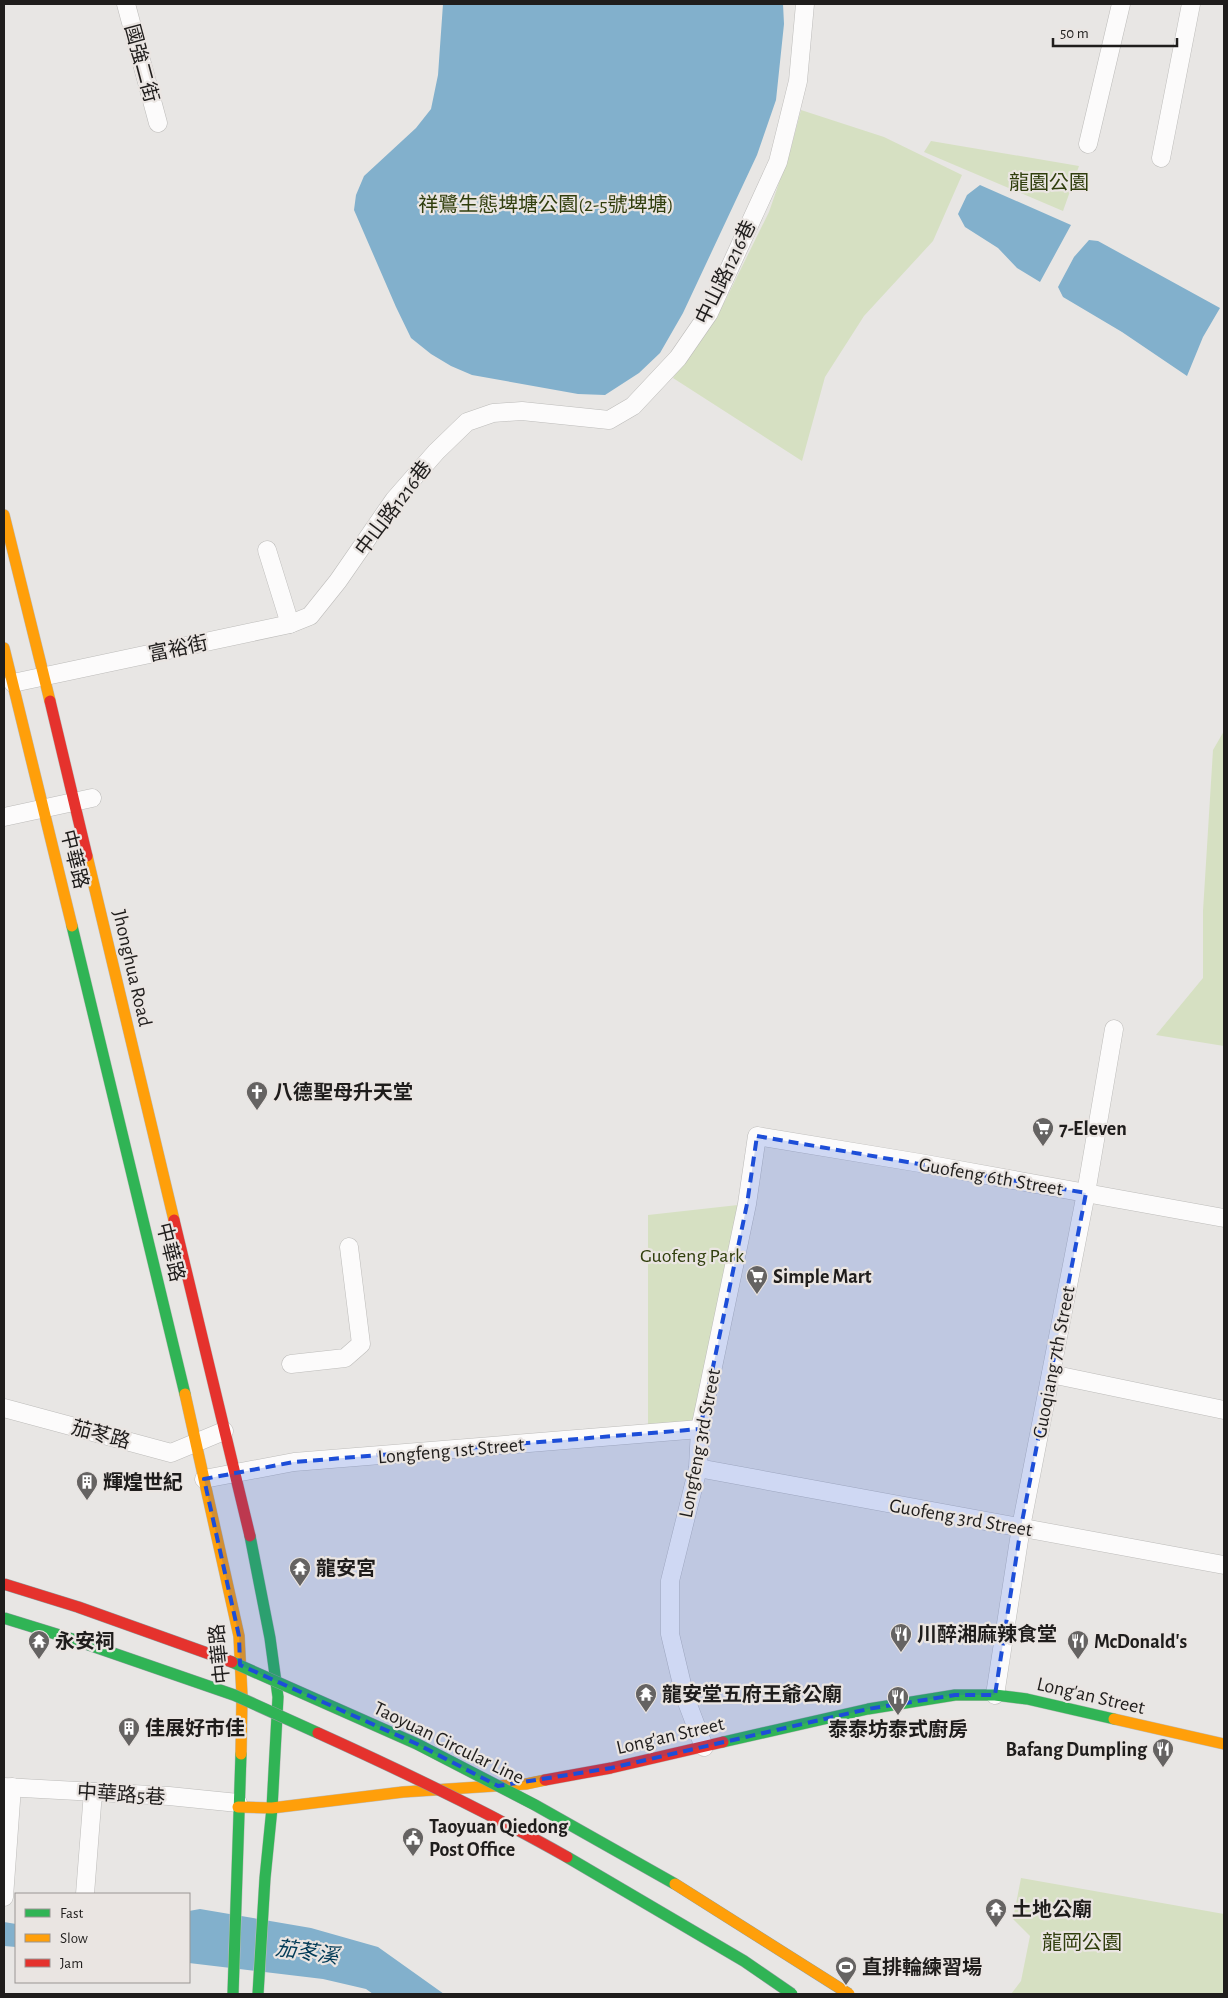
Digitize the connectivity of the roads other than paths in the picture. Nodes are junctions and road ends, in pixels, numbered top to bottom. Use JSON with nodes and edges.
{"nodes":[{"id":1,"x":126,"y":4,"type":"edge"},
{"id":2,"x":805,"y":4,"type":"edge"},
{"id":3,"x":1121,"y":4,"type":"edge"},
{"id":4,"x":1191,"y":4,"type":"edge"},
{"id":5,"x":158,"y":123,"type":"dead end"},
{"id":6,"x":1088,"y":144,"type":"dead end"},
{"id":7,"x":1161,"y":158,"type":"dead end"},
{"id":8,"x":4,"y":515,"type":"edge"},
{"id":9,"x":267,"y":550,"type":"dead end"},
{"id":10,"x":331,"y":589,"type":"joint"},
{"id":11,"x":290,"y":624,"type":"junction"},
{"id":12,"x":4,"y":648,"type":"edge"},
{"id":13,"x":44,"y":676,"type":"junction"},
{"id":14,"x":13,"y":684,"type":"junction"},
{"id":15,"x":92,"y":798,"type":"dead end"},
{"id":16,"x":74,"y":801,"type":"junction"},
{"id":17,"x":43,"y":808,"type":"junction"},
{"id":18,"x":4,"y":817,"type":"edge"},
{"id":19,"x":1114,"y":1028,"type":"dead end"},
{"id":20,"x":757,"y":1136,"type":"joint"},
{"id":21,"x":1086,"y":1193,"type":"junction"},
{"id":22,"x":1224,"y":1218,"type":"edge"},
{"id":23,"x":349,"y":1248,"type":"dead end"},
{"id":24,"x":291,"y":1364,"type":"dead end"},
{"id":25,"x":1052,"y":1374,"type":"junction"},
{"id":26,"x":4,"y":1408,"type":"edge"},
{"id":27,"x":1224,"y":1410,"type":"edge"},
{"id":28,"x":700,"y":1429,"type":"junction"},
{"id":29,"x":224,"y":1430,"type":"junction"},
{"id":30,"x":196,"y":1442,"type":"junction"},
{"id":31,"x":698,"y":1468,"type":"junction"},
{"id":32,"x":235,"y":1474,"type":"junction"},
{"id":33,"x":204,"y":1479,"type":"junction"},
{"id":34,"x":1021,"y":1527,"type":"junction"},
{"id":35,"x":1224,"y":1565,"type":"edge"},
{"id":36,"x":4,"y":1584,"type":"edge"},
{"id":37,"x":4,"y":1618,"type":"edge"},
{"id":38,"x":995,"y":1695,"type":"junction"},
{"id":39,"x":1224,"y":1744,"type":"edge"},
{"id":40,"x":704,"y":1747,"type":"junction"},
{"id":41,"x":8,"y":1787,"type":"edge"},
{"id":42,"x":93,"y":1792,"type":"junction"},
{"id":43,"x":238,"y":1805,"type":"junction"},
{"id":44,"x":272,"y":1808,"type":"junction"},
{"id":45,"x":85,"y":1893,"type":"edge"},
{"id":46,"x":4,"y":1897,"type":"edge"},
{"id":47,"x":233,"y":1993,"type":"edge"},
{"id":48,"x":258,"y":1994,"type":"edge"},
{"id":49,"x":792,"y":1994,"type":"edge"},
{"id":50,"x":849,"y":1994,"type":"edge"}],
"edges":[{"from":1,"to":5,"type":"street","name":"國強二街"},
{"from":2,"to":10,"type":"street","name":"中山路1216巷"},
{"from":3,"to":6,"type":"street"},
{"from":4,"to":7,"type":"street"},
{"from":8,"to":13,"type":"main road","name":"Jhonghua Road"},
{"from":9,"to":11,"type":"street"},
{"from":10,"to":11,"type":"street","name":"富裕街"},
{"from":11,"to":13,"type":"street","name":"富裕街"},
{"from":12,"to":14,"type":"main road","name":"中華路"},
{"from":13,"to":14,"type":"street","name":"富裕街"},
{"from":13,"to":16,"type":"main road","name":"Jhonghua Road"},
{"from":14,"to":17,"type":"main road","name":"中華路"},
{"from":15,"to":16,"type":"street"},
{"from":16,"to":17,"type":"street"},
{"from":16,"to":29,"type":"main road","name":"Jhonghua Road"},
{"from":17,"to":18,"type":"street"},
{"from":17,"to":30,"type":"main road","name":"中華路"},
{"from":19,"to":21,"type":"street","name":"Guoqiang 7th Street"},
{"from":20,"to":21,"type":"street","name":"Guofeng 6th Street"},
{"from":20,"to":28,"type":"street","name":"Longfeng 3rd Street"},
{"from":21,"to":22,"type":"street","name":"Guofeng 6th Street"},
{"from":21,"to":25,"type":"street","name":"Guoqiang 7th Street"},
{"from":23,"to":24,"type":"street"},
{"from":25,"to":27,"type":"street"},
{"from":25,"to":34,"type":"street","name":"Guoqiang 7th Street"},
{"from":26,"to":30,"type":"street","name":"茄苳路"},
{"from":28,"to":31,"type":"street","name":"Longfeng 3rd Street"},
{"from":28,"to":32,"type":"street","name":"Longfeng 1st Street"},
{"from":29,"to":30,"type":"street","name":"茄苳路"},
{"from":29,"to":32,"type":"main road"},
{"from":30,"to":33,"type":"main road","name":"中華路"},
{"from":31,"to":34,"type":"street","name":"Guofeng 3rd Street"},
{"from":31,"to":40,"type":"street","name":"Longfeng 3rd Street"},
{"from":32,"to":33,"type":"street","name":"Longfeng 1st Street"},
{"from":32,"to":44,"type":"main road"},
{"from":33,"to":43,"type":"main road","name":"中華路"},
{"from":34,"to":35,"type":"street","name":"Guofeng 3rd Street"},
{"from":34,"to":38,"type":"street","name":"Guoqiang 7th Street"},
{"from":36,"to":50,"type":"main road","name":"Taoyuan Circular Line","bridge":true},
{"from":37,"to":49,"type":"main road","bridge":true},
{"from":38,"to":39,"type":"main road","name":"Long'an Street"},
{"from":38,"to":40,"type":"main road","name":"Long'an Street"},
{"from":40,"to":44,"type":"main road","name":"Long'an Street"},
{"from":41,"to":42,"type":"street","name":"中華路5巷"},
{"from":41,"to":46,"type":"street"},
{"from":42,"to":43,"type":"street","name":"中華路5巷"},
{"from":42,"to":45,"type":"street"},
{"from":43,"to":44,"type":"main road","name":"Long'an Street"},
{"from":43,"to":47,"type":"main road","name":"中華路"},
{"from":44,"to":48,"type":"main road"}]}
